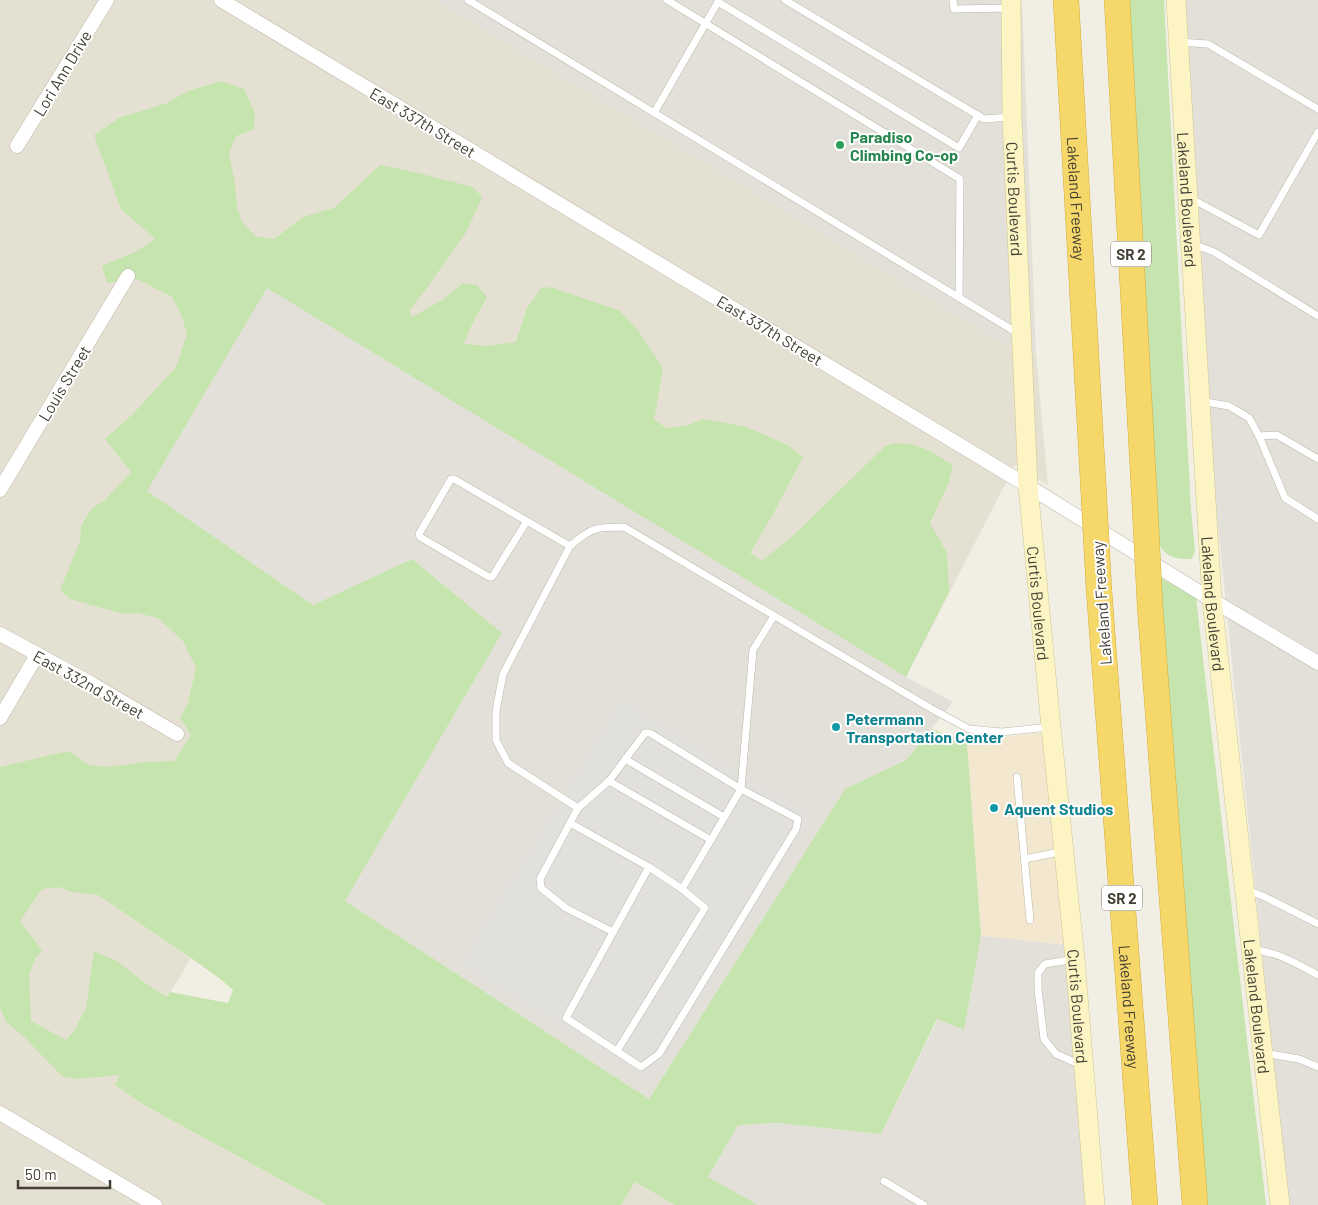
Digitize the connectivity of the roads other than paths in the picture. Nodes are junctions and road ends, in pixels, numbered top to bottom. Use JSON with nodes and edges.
{"nodes":[{"id":1,"x":107,"y":0,"type":"edge"},
{"id":2,"x":220,"y":0,"type":"edge"},
{"id":3,"x":468,"y":0,"type":"edge"},
{"id":4,"x":667,"y":0,"type":"edge"},
{"id":5,"x":785,"y":0,"type":"edge"},
{"id":6,"x":954,"y":0,"type":"edge"},
{"id":7,"x":1066,"y":0,"type":"edge"},
{"id":8,"x":1118,"y":0,"type":"edge"},
{"id":9,"x":1176,"y":0,"type":"edge"},
{"id":10,"x":718,"y":1,"type":"edge"},
{"id":11,"x":797,"y":3,"type":"edge"},
{"id":12,"x":1011,"y":4,"type":"edge"},
{"id":13,"x":705,"y":23,"type":"junction"},
{"id":14,"x":1178,"y":42,"type":"junction"},
{"id":15,"x":1318,"y":109,"type":"edge"},
{"id":16,"x":654,"y":113,"type":"junction"},
{"id":17,"x":978,"y":115,"type":"junction"},
{"id":18,"x":1012,"y":117,"type":"junction"},
{"id":19,"x":1318,"y":132,"type":"edge"},
{"id":20,"x":17,"y":146,"type":"dead end"},
{"id":21,"x":1188,"y":197,"type":"junction"},
{"id":22,"x":1190,"y":243,"type":"junction"},
{"id":23,"x":128,"y":276,"type":"dead end"},
{"id":24,"x":959,"y":297,"type":"junction"},
{"id":25,"x":1318,"y":316,"type":"edge"},
{"id":26,"x":1022,"y":335,"type":"junction"},
{"id":27,"x":1200,"y":401,"type":"junction"},
{"id":28,"x":1259,"y":436,"type":"junction"},
{"id":29,"x":1318,"y":459,"type":"edge"},
{"id":30,"x":1028,"y":486,"type":"junction"},
{"id":31,"x":0,"y":490,"type":"edge"},
{"id":32,"x":1318,"y":519,"type":"edge"},
{"id":33,"x":527,"y":521,"type":"junction"},
{"id":34,"x":570,"y":546,"type":"junction"},
{"id":35,"x":1212,"y":600,"type":"junction"},
{"id":36,"x":774,"y":616,"type":"junction"},
{"id":37,"x":0,"y":634,"type":"edge"},
{"id":38,"x":37,"y":655,"type":"junction"},
{"id":39,"x":1318,"y":663,"type":"edge"},
{"id":40,"x":0,"y":718,"type":"edge"},
{"id":41,"x":1051,"y":727,"type":"junction"},
{"id":42,"x":177,"y":734,"type":"dead end"},
{"id":43,"x":625,"y":759,"type":"junction"},
{"id":44,"x":1017,"y":777,"type":"dead end"},
{"id":45,"x":609,"y":780,"type":"junction"},
{"id":46,"x":740,"y":789,"type":"junction"},
{"id":47,"x":578,"y":808,"type":"junction"},
{"id":48,"x":724,"y":817,"type":"junction"},
{"id":49,"x":570,"y":823,"type":"junction"},
{"id":50,"x":711,"y":840,"type":"junction"},
{"id":51,"x":1064,"y":851,"type":"junction"},
{"id":52,"x":1025,"y":859,"type":"junction"},
{"id":53,"x":649,"y":867,"type":"junction"},
{"id":54,"x":682,"y":889,"type":"junction"},
{"id":55,"x":1244,"y":889,"type":"junction"},
{"id":56,"x":1030,"y":920,"type":"dead end"},
{"id":57,"x":1318,"y":924,"type":"edge"},
{"id":58,"x":613,"y":932,"type":"junction"},
{"id":59,"x":1251,"y":949,"type":"junction"},
{"id":60,"x":1075,"y":959,"type":"junction"},
{"id":61,"x":1318,"y":975,"type":"edge"},
{"id":62,"x":617,"y":1051,"type":"junction"},
{"id":63,"x":1263,"y":1052,"type":"junction"},
{"id":64,"x":1083,"y":1066,"type":"junction"},
{"id":65,"x":1318,"y":1067,"type":"edge"},
{"id":66,"x":0,"y":1113,"type":"edge"},
{"id":67,"x":884,"y":1181,"type":"dead end"},
{"id":68,"x":1282,"y":1204,"type":"edge"},
{"id":69,"x":154,"y":1205,"type":"edge"},
{"id":70,"x":924,"y":1205,"type":"edge"},
{"id":71,"x":1096,"y":1205,"type":"edge"},
{"id":72,"x":1145,"y":1205,"type":"edge"},
{"id":73,"x":1195,"y":1205,"type":"edge"}],
"edges":[{"from":1,"to":20,"type":"street","name":"Lori Ann Drive"},
{"from":2,"to":30,"type":"street","name":"East 337th Street"},
{"from":3,"to":16,"type":"lane"},
{"from":4,"to":13,"type":"lane"},
{"from":5,"to":11,"type":"lane"},
{"from":6,"to":12,"type":"lane"},
{"from":7,"to":72,"type":"highway","name":"Lakeland Freeway","number":"SR 2","bridge":true},
{"from":8,"to":73,"type":"highway","number":"SR 2","bridge":true},
{"from":9,"to":14,"type":"street","name":"Lakeland Boulevard"},
{"from":10,"to":13,"type":"lane"},
{"from":10,"to":17,"type":"lane"},
{"from":11,"to":17,"type":"lane"},
{"from":12,"to":18,"type":"street","name":"Curtis Boulevard"},
{"from":13,"to":16,"type":"lane"},
{"from":13,"to":24,"type":"lane"},
{"from":14,"to":15,"type":"lane"},
{"from":14,"to":21,"type":"street","name":"Lakeland Boulevard"},
{"from":16,"to":24,"type":"lane"},
{"from":17,"to":18,"type":"lane"},
{"from":18,"to":26,"type":"street","name":"Curtis Boulevard"},
{"from":19,"to":21,"type":"lane"},
{"from":21,"to":22,"type":"street","name":"Lakeland Boulevard"},
{"from":22,"to":25,"type":"lane"},
{"from":22,"to":27,"type":"street","name":"Lakeland Boulevard"},
{"from":23,"to":31,"type":"street","name":"Louis Street"},
{"from":24,"to":26,"type":"lane"},
{"from":26,"to":30,"type":"street","name":"Curtis Boulevard"},
{"from":27,"to":28,"type":"lane"},
{"from":27,"to":35,"type":"street","name":"Lakeland Boulevard"},
{"from":28,"to":29,"type":"lane"},
{"from":28,"to":32,"type":"lane"},
{"from":30,"to":35,"type":"street","name":"East 337th Street"},
{"from":30,"to":41,"type":"street","name":"Curtis Boulevard"},
{"from":33,"to":33,"type":"lane"},
{"from":33,"to":34,"type":"lane"},
{"from":34,"to":36,"type":"lane"},
{"from":34,"to":47,"type":"lane"},
{"from":35,"to":39,"type":"street","name":"East 337th Street"},
{"from":35,"to":55,"type":"street","name":"Lakeland Boulevard"},
{"from":36,"to":41,"type":"lane"},
{"from":36,"to":46,"type":"lane"},
{"from":37,"to":38,"type":"street","name":"East 332nd Street"},
{"from":38,"to":40,"type":"street"},
{"from":38,"to":42,"type":"street","name":"East 332nd Street"},
{"from":41,"to":51,"type":"street","name":"Curtis Boulevard"},
{"from":43,"to":45,"type":"lane"},
{"from":43,"to":46,"type":"lane"},
{"from":43,"to":48,"type":"lane"},
{"from":44,"to":52,"type":"lane"},
{"from":45,"to":47,"type":"lane"},
{"from":45,"to":50,"type":"lane"},
{"from":46,"to":48,"type":"lane"},
{"from":46,"to":62,"type":"lane"},
{"from":47,"to":49,"type":"lane"},
{"from":48,"to":50,"type":"lane"},
{"from":49,"to":53,"type":"lane"},
{"from":49,"to":58,"type":"lane"},
{"from":50,"to":54,"type":"lane"},
{"from":51,"to":52,"type":"lane"},
{"from":51,"to":60,"type":"street","name":"Curtis Boulevard"},
{"from":52,"to":56,"type":"lane"},
{"from":53,"to":54,"type":"lane"},
{"from":53,"to":58,"type":"lane"},
{"from":54,"to":62,"type":"lane"},
{"from":55,"to":57,"type":"lane"},
{"from":55,"to":59,"type":"street","name":"Lakeland Boulevard"},
{"from":58,"to":62,"type":"lane"},
{"from":59,"to":61,"type":"lane"},
{"from":59,"to":63,"type":"street","name":"Lakeland Boulevard"},
{"from":60,"to":64,"type":"street","name":"Curtis Boulevard"},
{"from":60,"to":64,"type":"lane"},
{"from":63,"to":65,"type":"lane"},
{"from":63,"to":68,"type":"street","name":"Lakeland Boulevard"},
{"from":64,"to":71,"type":"street","name":"Curtis Boulevard"},
{"from":66,"to":69,"type":"street"},
{"from":67,"to":70,"type":"lane"}]}
